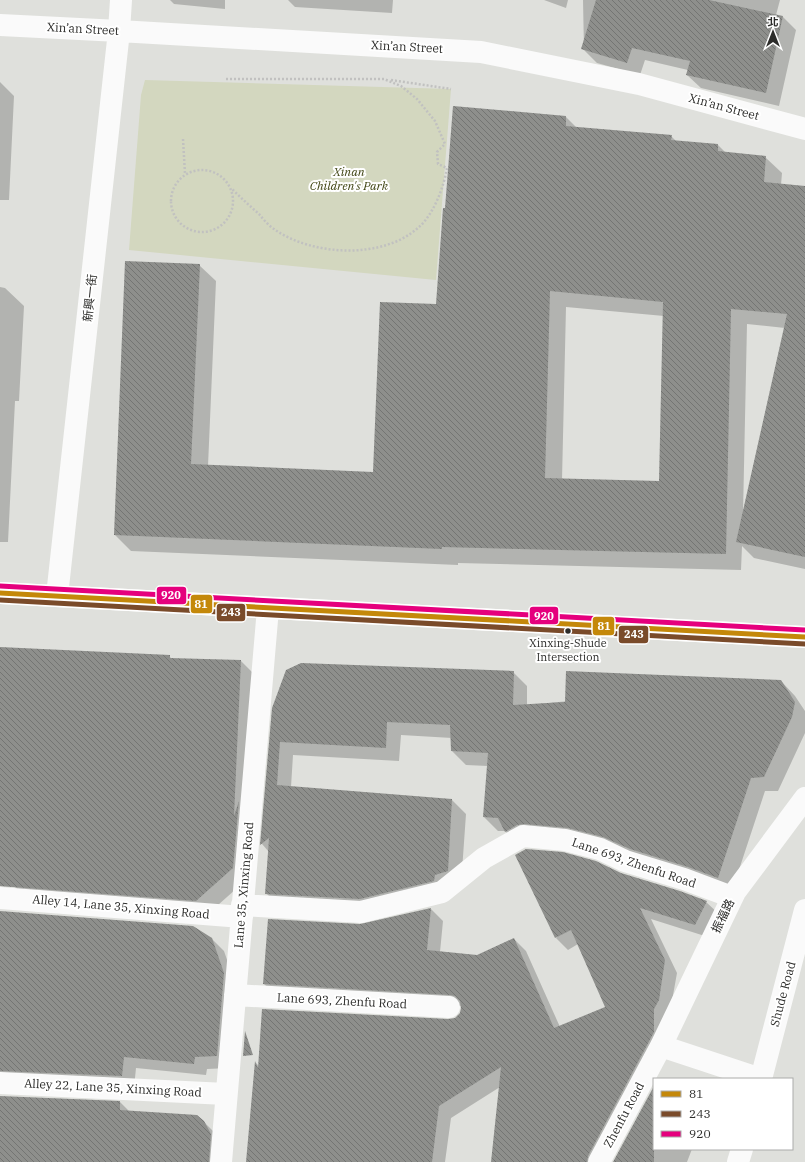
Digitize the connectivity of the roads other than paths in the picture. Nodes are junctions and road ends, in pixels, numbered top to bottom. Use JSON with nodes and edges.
{"nodes":[{"id":1,"x":121,"y":0,"type":"edge"},
{"id":2,"x":0,"y":26,"type":"edge"},
{"id":3,"x":119,"y":31,"type":"junction"},
{"id":4,"x":805,"y":129,"type":"edge"},
{"id":5,"x":0,"y":593,"type":"edge"},
{"id":6,"x":57,"y":596,"type":"junction"},
{"id":7,"x":268,"y":608,"type":"junction"},
{"id":8,"x":805,"y":637,"type":"edge"},
{"id":9,"x":805,"y":798,"type":"edge"},
{"id":10,"x":732,"y":897,"type":"junction"},
{"id":11,"x":0,"y":898,"type":"edge"},
{"id":12,"x":805,"y":910,"type":"edge"},
{"id":13,"x":242,"y":911,"type":"junction"},
{"id":14,"x":235,"y":995,"type":"junction"},
{"id":15,"x":449,"y":1007,"type":"dead end"},
{"id":16,"x":661,"y":1046,"type":"junction"},
{"id":17,"x":758,"y":1078,"type":"edge"},
{"id":18,"x":761,"y":1078,"type":"edge"},
{"id":19,"x":0,"y":1083,"type":"edge"},
{"id":20,"x":226,"y":1094,"type":"junction"},
{"id":21,"x":742,"y":1150,"type":"edge"},
{"id":22,"x":221,"y":1162,"type":"edge"},
{"id":23,"x":599,"y":1162,"type":"edge"},
{"id":24,"x":738,"y":1162,"type":"edge"}],
"edges":[{"from":1,"to":3,"type":"street","name":"新興一街"},
{"from":2,"to":3,"type":"street","name":"Xin’an Street"},
{"from":3,"to":4,"type":"street","name":"Xin’an Street"},
{"from":3,"to":6,"type":"street","name":"新興一街"},
{"from":5,"to":6,"type":"street"},
{"from":6,"to":7,"type":"street"},
{"from":7,"to":8,"type":"street"},
{"from":7,"to":13,"type":"street","name":"Lane 35, Xinxing Road"},
{"from":9,"to":10,"type":"street","name":"振福路"},
{"from":10,"to":13,"type":"street","name":"Lane 693, Zhenfu Road"},
{"from":10,"to":16,"type":"street","name":"振福路"},
{"from":11,"to":13,"type":"street","name":"Alley 14, Lane 35, Xinxing Road"},
{"from":12,"to":18,"type":"street","name":"Shude Road"},
{"from":13,"to":14,"type":"street","name":"Lane 35, Xinxing Road"},
{"from":14,"to":15,"type":"street","name":"Lane 693, Zhenfu Road"},
{"from":14,"to":20,"type":"street","name":"Lane 35, Xinxing Road"},
{"from":16,"to":17,"type":"street"},
{"from":16,"to":23,"type":"street","name":"Zhenfu Road"},
{"from":19,"to":20,"type":"street","name":"Alley 22, Lane 35, Xinxing Road"},
{"from":20,"to":22,"type":"street","name":"Lane 35, Xinxing Road"},
{"from":21,"to":24,"type":"street"}]}
